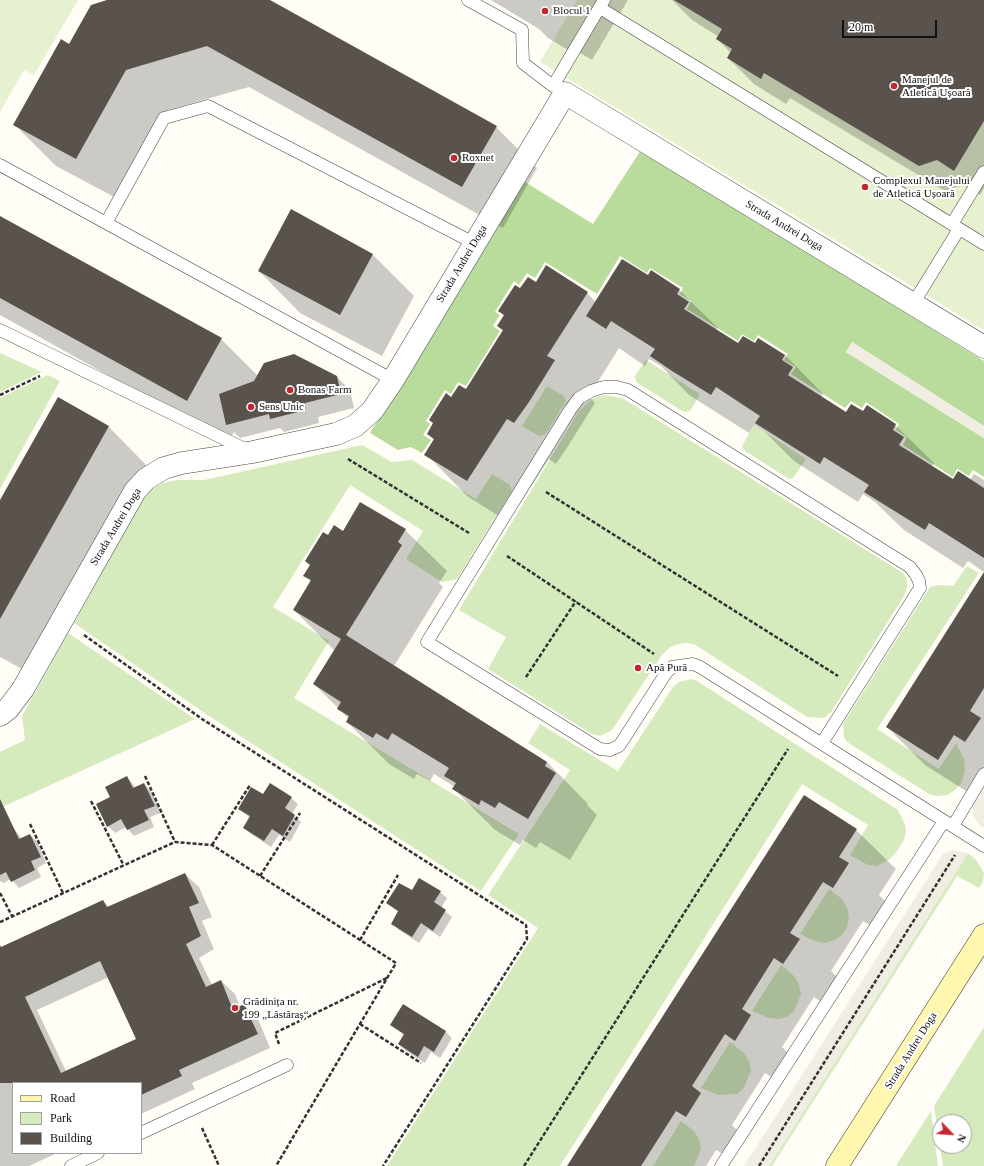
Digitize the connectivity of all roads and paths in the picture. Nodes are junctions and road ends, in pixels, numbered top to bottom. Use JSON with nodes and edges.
{"nodes":[{"id":1,"x":468,"y":0,"type":"edge"},
{"id":2,"x":602,"y":4,"type":"edge"},
{"id":3,"x":559,"y":89,"type":"junction"},
{"id":4,"x":0,"y":164,"type":"edge"},
{"id":5,"x":984,"y":172,"type":"edge"},
{"id":6,"x":106,"y":223,"type":"junction"},
{"id":7,"x":955,"y":226,"type":"junction"},
{"id":8,"x":474,"y":243,"type":"junction"},
{"id":9,"x":984,"y":244,"type":"edge"},
{"id":10,"x":913,"y":304,"type":"junction"},
{"id":11,"x":0,"y":330,"type":"edge"},
{"id":12,"x":984,"y":347,"type":"edge"},
{"id":13,"x":68,"y":363,"type":"junction"},
{"id":14,"x":393,"y":380,"type":"junction"},
{"id":15,"x":0,"y":395,"type":"edge"},
{"id":16,"x":253,"y":452,"type":"junction"},
{"id":17,"x":527,"y":480,"type":"junction"},
{"id":18,"x":576,"y":601,"type":"dead end"},
{"id":19,"x":63,"y":620,"type":"junction"},
{"id":20,"x":857,"y":688,"type":"junction"},
{"id":21,"x":514,"y":696,"type":"junction"},
{"id":22,"x":0,"y":715,"type":"edge"},
{"id":23,"x":800,"y":730,"type":"junction"},
{"id":24,"x":822,"y":743,"type":"junction"},
{"id":25,"x":984,"y":774,"type":"edge"},
{"id":26,"x":145,"y":776,"type":"dead end"},
{"id":27,"x":250,"y":785,"type":"dead end"},
{"id":28,"x":91,"y":802,"type":"dead end"},
{"id":29,"x":300,"y":813,"type":"dead end"},
{"id":30,"x":30,"y":824,"type":"dead end"},
{"id":31,"x":949,"y":824,"type":"junction"},
{"id":32,"x":970,"y":837,"type":"junction"},
{"id":33,"x":175,"y":842,"type":"junction"},
{"id":34,"x":212,"y":845,"type":"junction"},
{"id":35,"x":984,"y":846,"type":"edge"},
{"id":36,"x":123,"y":864,"type":"junction"},
{"id":37,"x":398,"y":875,"type":"dead end"},
{"id":38,"x":260,"y":876,"type":"junction"},
{"id":39,"x":0,"y":893,"type":"edge"},
{"id":40,"x":62,"y":893,"type":"junction"},
{"id":41,"x":12,"y":916,"type":"junction"},
{"id":42,"x":0,"y":922,"type":"edge"},
{"id":43,"x":984,"y":936,"type":"edge"},
{"id":44,"x":360,"y":940,"type":"junction"},
{"id":45,"x":978,"y":957,"type":"edge"},
{"id":46,"x":388,"y":977,"type":"junction"},
{"id":47,"x":360,"y":1024,"type":"junction"},
{"id":48,"x":421,"y":1063,"type":"dead end"},
{"id":49,"x":287,"y":1065,"type":"joint"},
{"id":50,"x":192,"y":1109,"type":"junction"},
{"id":51,"x":142,"y":1133,"type":"edge"},
{"id":52,"x":96,"y":1154,"type":"edge"},
{"id":53,"x":71,"y":1166,"type":"edge"},
{"id":54,"x":219,"y":1166,"type":"edge"},
{"id":55,"x":276,"y":1166,"type":"edge"},
{"id":56,"x":383,"y":1166,"type":"edge"},
{"id":57,"x":524,"y":1166,"type":"edge"},
{"id":58,"x":721,"y":1166,"type":"edge"},
{"id":59,"x":759,"y":1166,"type":"edge"},
{"id":60,"x":837,"y":1166,"type":"edge"}],
"edges":[{"from":1,"to":3,"type":"lane"},
{"from":2,"to":3,"type":"lane"},
{"from":2,"to":7,"type":"lane"},
{"from":3,"to":8,"type":"street","name":"Strada Andrei Doga"},
{"from":3,"to":10,"type":"street","name":"Strada Andrei Doga"},
{"from":4,"to":6,"type":"lane"},
{"from":5,"to":7,"type":"lane"},
{"from":6,"to":8,"type":"lane"},
{"from":6,"to":14,"type":"lane"},
{"from":7,"to":9,"type":"lane"},
{"from":7,"to":10,"type":"lane"},
{"from":8,"to":14,"type":"street","name":"Strada Andrei Doga"},
{"from":10,"to":12,"type":"street","name":"Strada Andrei Doga"},
{"from":11,"to":13,"type":"lane"},
{"from":13,"to":15,"type":"path"},
{"from":13,"to":16,"type":"lane"},
{"from":14,"to":16,"type":"street","name":"Strada Andrei Doga"},
{"from":16,"to":19,"type":"street","name":"Strada Andrei Doga"},
{"from":17,"to":20,"type":"path"},
{"from":17,"to":20,"type":"lane"},
{"from":17,"to":21,"type":"lane"},
{"from":18,"to":21,"type":"path"},
{"from":19,"to":22,"type":"street","name":"Strada Andrei Doga"},
{"from":19,"to":56,"type":"path"},
{"from":20,"to":24,"type":"lane"},
{"from":21,"to":23,"type":"lane"},
{"from":23,"to":24,"type":"lane"},
{"from":23,"to":57,"type":"path"},
{"from":24,"to":31,"type":"lane"},
{"from":25,"to":31,"type":"lane"},
{"from":26,"to":33,"type":"path"},
{"from":27,"to":34,"type":"path"},
{"from":28,"to":36,"type":"path"},
{"from":29,"to":38,"type":"path"},
{"from":30,"to":40,"type":"path"},
{"from":31,"to":32,"type":"lane"},
{"from":31,"to":58,"type":"lane"},
{"from":32,"to":35,"type":"lane"},
{"from":32,"to":59,"type":"path"},
{"from":33,"to":34,"type":"path"},
{"from":33,"to":36,"type":"path"},
{"from":34,"to":38,"type":"path"},
{"from":36,"to":40,"type":"path"},
{"from":37,"to":44,"type":"path"},
{"from":38,"to":44,"type":"path"},
{"from":39,"to":41,"type":"path"},
{"from":40,"to":41,"type":"path"},
{"from":41,"to":42,"type":"path"},
{"from":43,"to":45,"type":"street","name":"Strada Andrei Doga"},
{"from":44,"to":46,"type":"path"},
{"from":45,"to":60,"type":"street","name":"Strada Andrei Doga"},
{"from":46,"to":47,"type":"path"},
{"from":46,"to":49,"type":"path"},
{"from":47,"to":48,"type":"path"},
{"from":47,"to":55,"type":"path"},
{"from":49,"to":50,"type":"lane"},
{"from":50,"to":51,"type":"lane"},
{"from":50,"to":54,"type":"path"},
{"from":52,"to":53,"type":"lane"}]}
